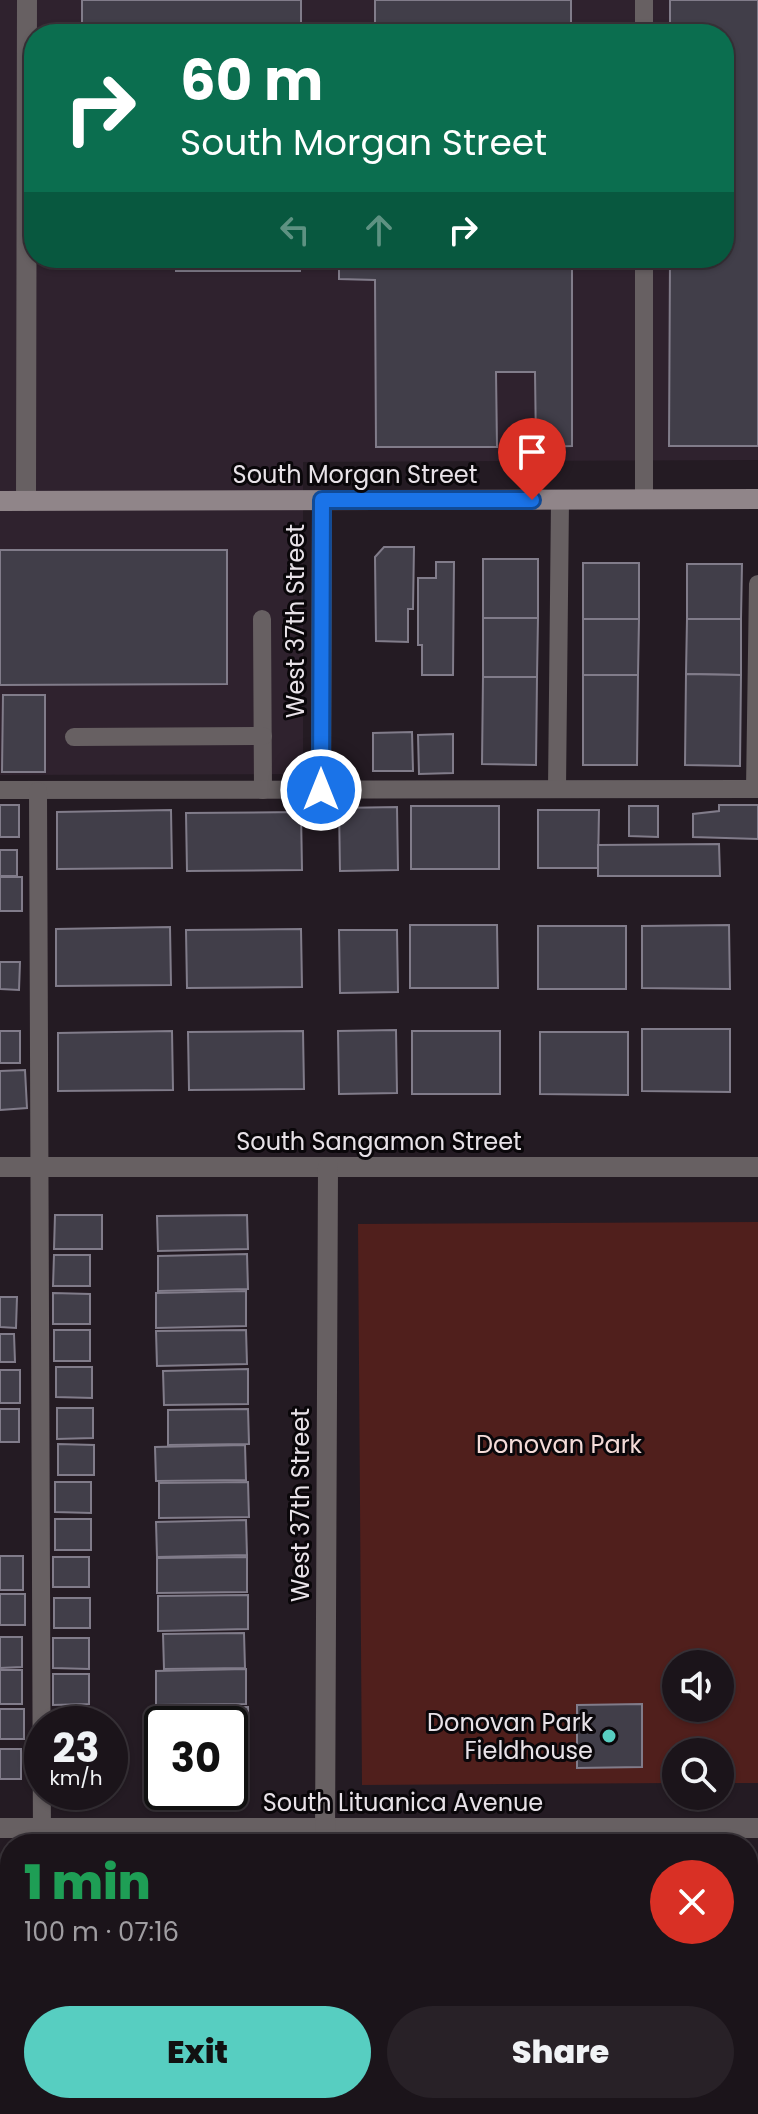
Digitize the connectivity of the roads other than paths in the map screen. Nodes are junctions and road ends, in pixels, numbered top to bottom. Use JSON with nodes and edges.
{"nodes":[{"id":1,"x":27,"y":0,"type":"edge"},
{"id":2,"x":644,"y":0,"type":"edge"},
{"id":3,"x":27,"y":24,"type":"edge"},
{"id":4,"x":644,"y":24,"type":"edge"},
{"id":5,"x":26,"y":268,"type":"edge"},
{"id":6,"x":644,"y":268,"type":"edge"},
{"id":7,"x":644,"y":499,"type":"junction"},
{"id":8,"x":758,"y":499,"type":"edge"},
{"id":9,"x":322,"y":500,"type":"junction"},
{"id":10,"x":560,"y":500,"type":"junction"},
{"id":11,"x":0,"y":501,"type":"edge"},
{"id":12,"x":26,"y":501,"type":"junction"},
{"id":13,"x":758,"y":584,"type":"edge"},
{"id":14,"x":262,"y":619,"type":"dead end"},
{"id":15,"x":263,"y":736,"type":"junction"},
{"id":16,"x":74,"y":737,"type":"dead end"},
{"id":17,"x":557,"y":789,"type":"junction"},
{"id":18,"x":757,"y":789,"type":"edge"},
{"id":19,"x":0,"y":790,"type":"edge"},
{"id":20,"x":263,"y":790,"type":"junction"},
{"id":21,"x":321,"y":790,"type":"junction"},
{"id":22,"x":38,"y":791,"type":"junction"},
{"id":23,"x":0,"y":1167,"type":"edge"},
{"id":24,"x":39,"y":1167,"type":"junction"},
{"id":25,"x":328,"y":1167,"type":"junction"},
{"id":26,"x":758,"y":1167,"type":"edge"},
{"id":27,"x":0,"y":1828,"type":"edge"},
{"id":28,"x":758,"y":1828,"type":"edge"},
{"id":29,"x":32,"y":1834,"type":"edge"},
{"id":30,"x":42,"y":1834,"type":"edge"},
{"id":31,"x":325,"y":1834,"type":"edge"},
{"id":32,"x":648,"y":1834,"type":"edge"}],
"edges":[{"from":1,"to":3,"type":"street"},
{"from":2,"to":4,"type":"lane"},
{"from":5,"to":12,"type":"street"},
{"from":6,"to":7,"type":"lane"},
{"from":7,"to":8,"type":"street","name":"South Morgan Street"},
{"from":7,"to":10,"type":"street","name":"South Morgan Street"},
{"from":9,"to":10,"type":"street","name":"South Morgan Street"},
{"from":9,"to":12,"type":"street","name":"South Morgan Street"},
{"from":9,"to":21,"type":"street","name":"West 37th Street"},
{"from":10,"to":17,"type":"lane"},
{"from":11,"to":12,"type":"street","name":"South Morgan Street"},
{"from":13,"to":18,"type":"lane"},
{"from":14,"to":15,"type":"lane"},
{"from":15,"to":16,"type":"lane"},
{"from":15,"to":20,"type":"lane"},
{"from":17,"to":18,"type":"lane"},
{"from":17,"to":21,"type":"lane"},
{"from":19,"to":22,"type":"lane"},
{"from":20,"to":21,"type":"lane"},
{"from":20,"to":22,"type":"lane"},
{"from":22,"to":24,"type":"lane"},
{"from":23,"to":24,"type":"street","name":"South Sangamon Street"},
{"from":24,"to":25,"type":"street","name":"South Sangamon Street"},
{"from":24,"to":30,"type":"lane"},
{"from":25,"to":26,"type":"street","name":"South Sangamon Street"},
{"from":25,"to":31,"type":"street","name":"West 37th Street"},
{"from":27,"to":29,"type":"street","name":"South Lituanica Avenue"},
{"from":28,"to":32,"type":"street","name":"South Lituanica Avenue"}]}
